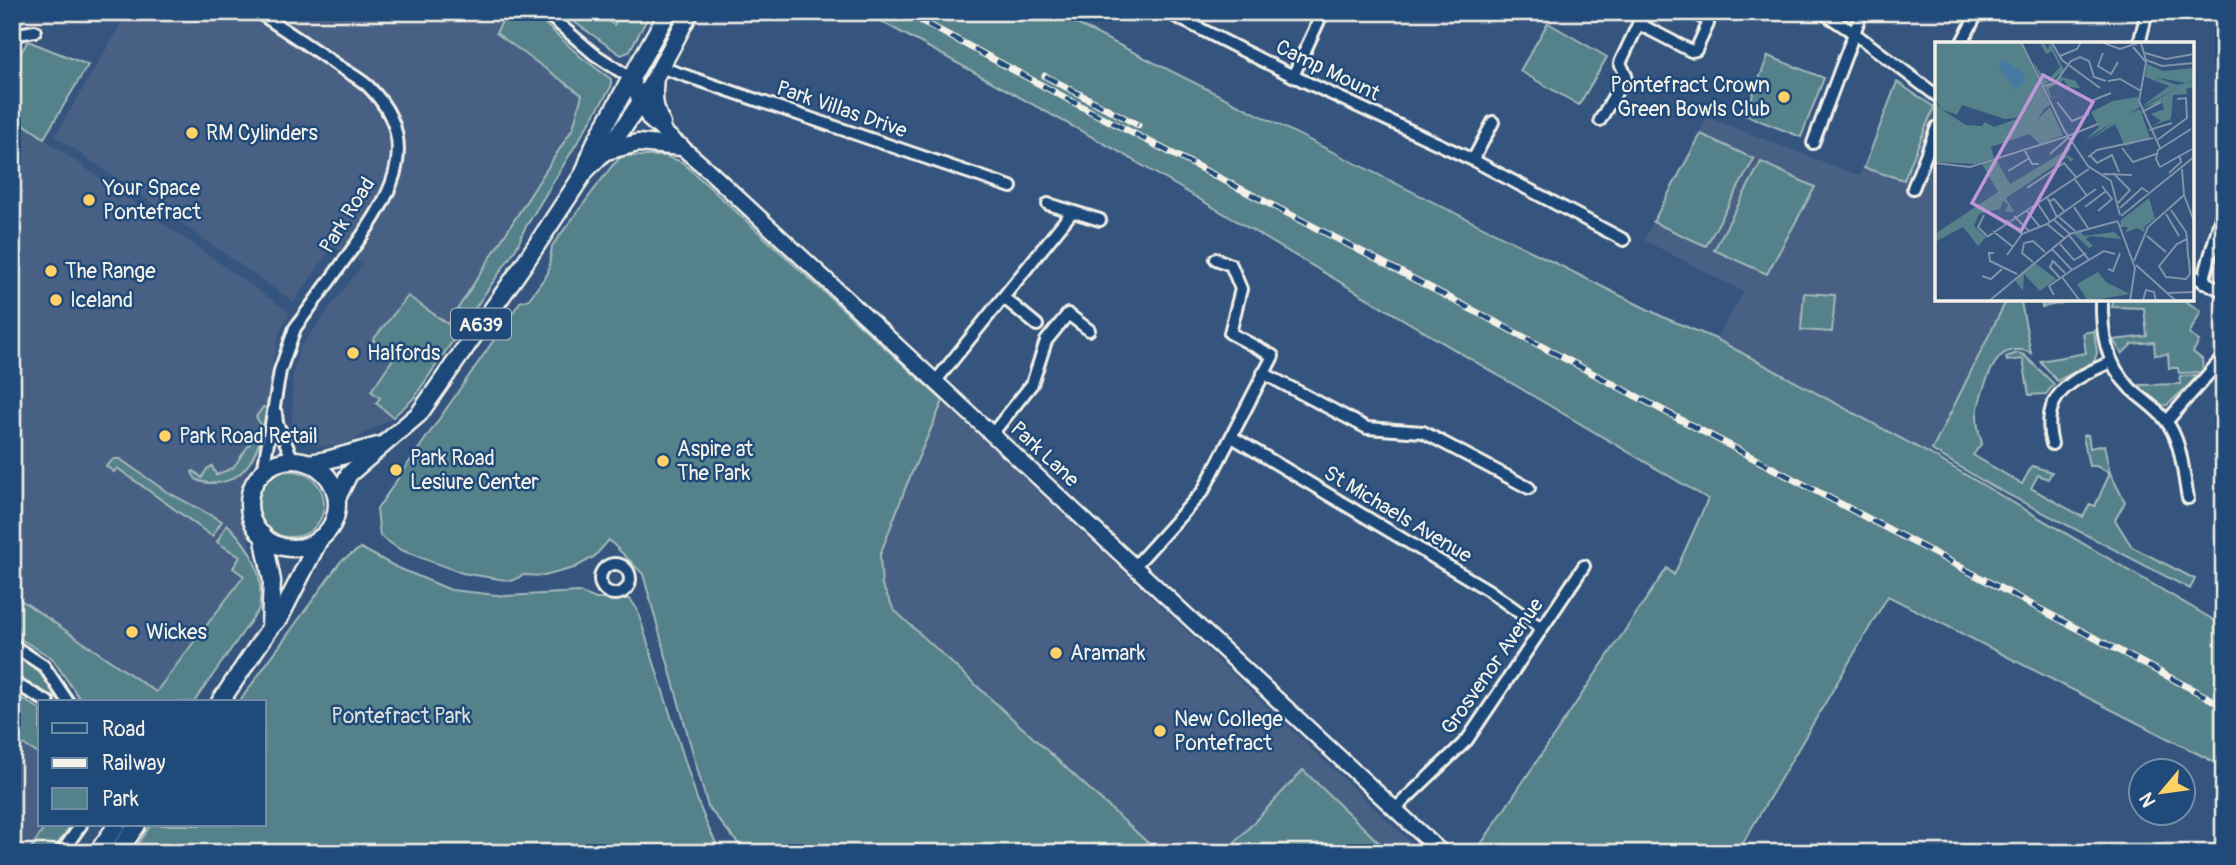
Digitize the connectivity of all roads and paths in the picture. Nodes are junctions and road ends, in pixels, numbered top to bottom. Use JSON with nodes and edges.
{"nodes":[{"id":1,"x":258,"y":12,"type":"edge"},
{"id":2,"x":545,"y":12,"type":"edge"},
{"id":3,"x":668,"y":12,"type":"edge"},
{"id":4,"x":690,"y":12,"type":"edge"},
{"id":5,"x":1167,"y":12,"type":"edge"},
{"id":6,"x":1323,"y":12,"type":"edge"},
{"id":7,"x":1644,"y":12,"type":"edge"},
{"id":8,"x":1692,"y":12,"type":"edge"},
{"id":9,"x":1822,"y":12,"type":"edge"},
{"id":10,"x":1862,"y":12,"type":"edge"},
{"id":11,"x":1978,"y":12,"type":"edge"},
{"id":12,"x":2147,"y":12,"type":"edge"},
{"id":13,"x":1639,"y":24,"type":"junction"},
{"id":14,"x":35,"y":31,"type":"dead end"},
{"id":15,"x":1854,"y":33,"type":"junction"},
{"id":16,"x":12,"y":35,"type":"edge"},
{"id":17,"x":1962,"y":42,"type":"edge"},
{"id":18,"x":2140,"y":42,"type":"edge"},
{"id":19,"x":658,"y":71,"type":"junction"},
{"id":20,"x":1293,"y":76,"type":"junction"},
{"id":21,"x":632,"y":79,"type":"junction"},
{"id":22,"x":1935,"y":92,"type":"edge"},
{"id":23,"x":640,"y":103,"type":"junction"},
{"id":24,"x":1600,"y":120,"type":"dead end"},
{"id":25,"x":1493,"y":122,"type":"dead end"},
{"id":26,"x":1935,"y":132,"type":"edge"},
{"id":27,"x":676,"y":142,"type":"junction"},
{"id":28,"x":1813,"y":144,"type":"dead end"},
{"id":29,"x":606,"y":151,"type":"junction"},
{"id":30,"x":1473,"y":160,"type":"junction"},
{"id":31,"x":584,"y":173,"type":"junction"},
{"id":32,"x":1011,"y":187,"type":"dead end"},
{"id":33,"x":1913,"y":188,"type":"dead end"},
{"id":34,"x":1048,"y":204,"type":"dead end"},
{"id":35,"x":2224,"y":206,"type":"edge"},
{"id":36,"x":1072,"y":212,"type":"junction"},
{"id":37,"x":1100,"y":220,"type":"dead end"},
{"id":38,"x":1624,"y":240,"type":"dead end"},
{"id":39,"x":1216,"y":259,"type":"dead end"},
{"id":40,"x":2194,"y":276,"type":"edge"},
{"id":41,"x":2203,"y":282,"type":"junction"},
{"id":42,"x":2224,"y":292,"type":"edge"},
{"id":43,"x":1004,"y":298,"type":"junction"},
{"id":44,"x":2102,"y":301,"type":"edge"},
{"id":45,"x":1037,"y":325,"type":"dead end"},
{"id":46,"x":1089,"y":330,"type":"dead end"},
{"id":47,"x":2111,"y":362,"type":"junction"},
{"id":48,"x":2219,"y":362,"type":"dead end"},
{"id":49,"x":1263,"y":373,"type":"junction"},
{"id":50,"x":935,"y":382,"type":"junction"},
{"id":51,"x":275,"y":407,"type":"junction"},
{"id":52,"x":2167,"y":421,"type":"junction"},
{"id":53,"x":992,"y":434,"type":"junction"},
{"id":54,"x":1232,"y":437,"type":"junction"},
{"id":55,"x":390,"y":441,"type":"junction"},
{"id":56,"x":2052,"y":444,"type":"dead end"},
{"id":57,"x":301,"y":461,"type":"junction"},
{"id":58,"x":263,"y":471,"type":"junction"},
{"id":59,"x":1529,"y":488,"type":"dead end"},
{"id":60,"x":337,"y":498,"type":"junction"},
{"id":61,"x":2188,"y":498,"type":"dead end"},
{"id":62,"x":263,"y":536,"type":"junction"},
{"id":63,"x":320,"y":538,"type":"junction"},
{"id":64,"x":1135,"y":566,"type":"junction"},
{"id":65,"x":1584,"y":566,"type":"dead end"},
{"id":66,"x":270,"y":628,"type":"junction"},
{"id":67,"x":1541,"y":628,"type":"junction"},
{"id":68,"x":12,"y":645,"type":"edge"},
{"id":69,"x":12,"y":682,"type":"edge"},
{"id":70,"x":44,"y":700,"type":"edge"},
{"id":71,"x":67,"y":700,"type":"edge"},
{"id":72,"x":221,"y":700,"type":"edge"},
{"id":73,"x":1394,"y":810,"type":"junction"},
{"id":74,"x":80,"y":826,"type":"edge"},
{"id":75,"x":116,"y":826,"type":"edge"},
{"id":76,"x":136,"y":826,"type":"edge"},
{"id":77,"x":61,"y":853,"type":"edge"},
{"id":78,"x":97,"y":853,"type":"edge"},
{"id":79,"x":117,"y":853,"type":"edge"},
{"id":80,"x":1442,"y":853,"type":"edge"}],
"edges":[{"from":1,"to":51,"type":"street","name":"Park Road"},
{"from":2,"to":21,"type":"street"},
{"from":3,"to":21,"type":"main road"},
{"from":4,"to":19,"type":"main road"},
{"from":5,"to":20,"type":"street","name":"Camp Mount"},
{"from":6,"to":20,"type":"street"},
{"from":7,"to":13,"type":"street"},
{"from":8,"to":13,"type":"street"},
{"from":9,"to":15,"type":"street"},
{"from":10,"to":15,"type":"street"},
{"from":11,"to":17,"type":"street"},
{"from":12,"to":18,"type":"street"},
{"from":13,"to":24,"type":"street"},
{"from":14,"to":16,"type":"street"},
{"from":15,"to":22,"type":"street"},
{"from":15,"to":28,"type":"street"},
{"from":19,"to":23,"type":"main road","number":"A639"},
{"from":19,"to":27,"type":"main road"},
{"from":19,"to":32,"type":"street","name":"Park Villas Drive"},
{"from":20,"to":30,"type":"street","name":"Camp Mount"},
{"from":21,"to":23,"type":"main road","name":"Park Lane"},
{"from":21,"to":31,"type":"main road","number":"A639"},
{"from":23,"to":27,"type":"main road","name":"Park Lane"},
{"from":23,"to":29,"type":"main road","number":"A639"},
{"from":25,"to":30,"type":"street"},
{"from":26,"to":33,"type":"street"},
{"from":27,"to":29,"type":"main road"},
{"from":27,"to":50,"type":"main road","name":"Park Lane"},
{"from":29,"to":31,"type":"main road","number":"A639"},
{"from":30,"to":38,"type":"street","name":"Camp Mount"},
{"from":31,"to":55,"type":"main road","number":"A639"},
{"from":34,"to":36,"type":"street"},
{"from":35,"to":41,"type":"street"},
{"from":36,"to":37,"type":"street"},
{"from":36,"to":43,"type":"street"},
{"from":39,"to":49,"type":"street"},
{"from":40,"to":41,"type":"street"},
{"from":41,"to":42,"type":"street"},
{"from":43,"to":45,"type":"street"},
{"from":43,"to":50,"type":"street"},
{"from":44,"to":47,"type":"street"},
{"from":46,"to":53,"type":"street"},
{"from":47,"to":52,"type":"street"},
{"from":47,"to":56,"type":"street"},
{"from":48,"to":52,"type":"street"},
{"from":49,"to":54,"type":"street"},
{"from":49,"to":59,"type":"street"},
{"from":50,"to":53,"type":"main road","name":"Park Lane"},
{"from":51,"to":57,"type":"street","name":"Park Road"},
{"from":51,"to":58,"type":"street","name":"Park Road"},
{"from":52,"to":61,"type":"street"},
{"from":53,"to":64,"type":"main road","name":"Park Lane"},
{"from":54,"to":64,"type":"street"},
{"from":54,"to":67,"type":"street","name":"St Michaels Avenue"},
{"from":55,"to":57,"type":"main road","number":"A639"},
{"from":55,"to":60,"type":"main road","number":"A639"},
{"from":57,"to":58,"type":"main road","number":"A639"},
{"from":57,"to":60,"type":"main road","name":"Park Road"},
{"from":58,"to":62,"type":"main road","name":"Park Road"},
{"from":60,"to":63,"type":"main road","number":"A639"},
{"from":62,"to":63,"type":"main road"},
{"from":62,"to":66,"type":"main road","name":"Park Road"},
{"from":63,"to":66,"type":"main road"},
{"from":64,"to":73,"type":"main road","name":"Park Lane"},
{"from":65,"to":67,"type":"street","name":"Grosvenor Avenue"},
{"from":66,"to":72,"type":"main road"},
{"from":67,"to":73,"type":"street","name":"Grosvenor Avenue"},
{"from":68,"to":71,"type":"street"},
{"from":69,"to":70,"type":"street"},
{"from":73,"to":80,"type":"main road","name":"Park Lane"},
{"from":74,"to":77,"type":"street"},
{"from":75,"to":78,"type":"main road"},
{"from":76,"to":79,"type":"main road"}]}
